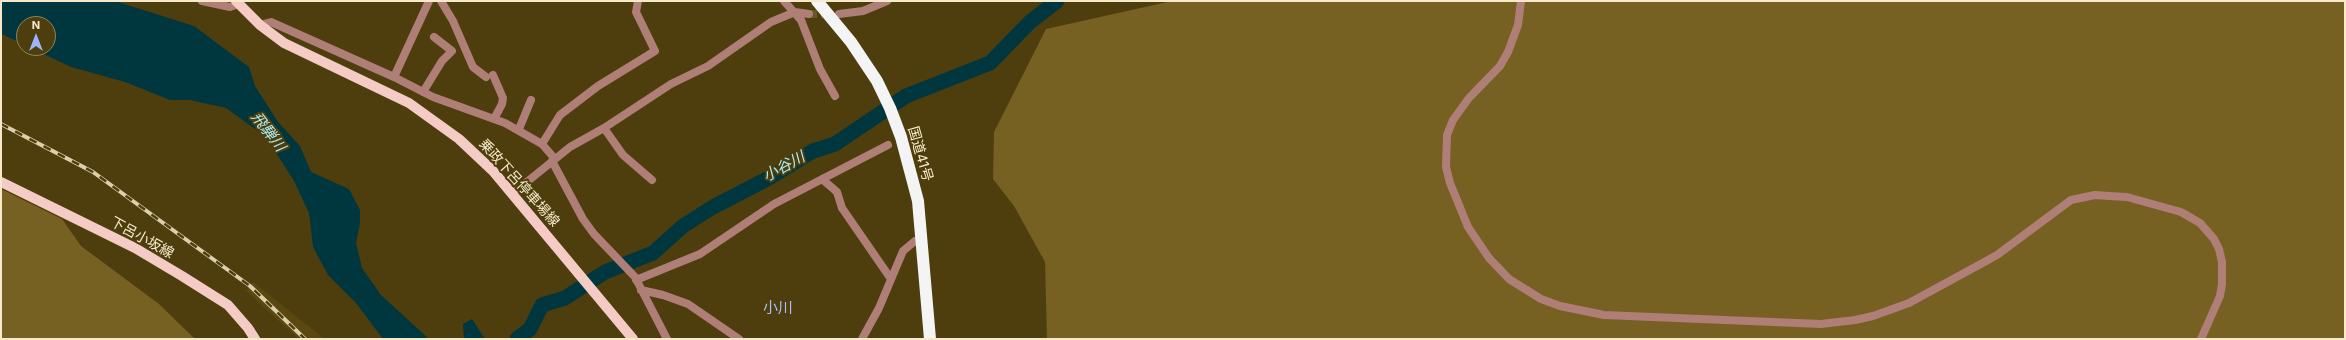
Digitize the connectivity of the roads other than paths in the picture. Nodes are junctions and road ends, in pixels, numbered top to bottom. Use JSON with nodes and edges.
{"nodes":[{"id":1,"x":202,"y":1,"type":"edge"},
{"id":2,"x":429,"y":1,"type":"edge"},
{"id":3,"x":441,"y":1,"type":"edge"},
{"id":4,"x":638,"y":1,"type":"edge"},
{"id":5,"x":784,"y":1,"type":"edge"},
{"id":6,"x":817,"y":1,"type":"edge"},
{"id":7,"x":887,"y":1,"type":"edge"},
{"id":8,"x":1521,"y":1,"type":"edge"},
{"id":9,"x":238,"y":2,"type":"edge"},
{"id":10,"x":795,"y":12,"type":"junction"},
{"id":11,"x":809,"y":14,"type":"tunnel mouth"},
{"id":12,"x":839,"y":14,"type":"tunnel mouth"},
{"id":13,"x":260,"y":25,"type":"junction"},
{"id":14,"x":434,"y":37,"type":"dead end"},
{"id":15,"x":394,"y":77,"type":"junction"},
{"id":16,"x":423,"y":92,"type":"junction"},
{"id":17,"x":835,"y":96,"type":"dead end"},
{"id":18,"x":531,"y":100,"type":"dead end"},
{"id":19,"x":494,"y":119,"type":"junction"},
{"id":20,"x":604,"y":128,"type":"junction"},
{"id":21,"x":519,"y":130,"type":"junction"},
{"id":22,"x":542,"y":144,"type":"junction"},
{"id":23,"x":888,"y":145,"type":"dead end"},
{"id":24,"x":553,"y":160,"type":"junction"},
{"id":25,"x":822,"y":179,"type":"junction"},
{"id":26,"x":652,"y":180,"type":"dead end"},
{"id":27,"x":1,"y":182,"type":"edge"},
{"id":28,"x":512,"y":194,"type":"junction"},
{"id":29,"x":922,"y":240,"type":"junction"},
{"id":30,"x":636,"y":279,"type":"junction"},
{"id":31,"x":891,"y":279,"type":"junction"},
{"id":32,"x":641,"y":290,"type":"junction"},
{"id":33,"x":254,"y":339,"type":"edge"},
{"id":34,"x":633,"y":339,"type":"edge"},
{"id":35,"x":667,"y":339,"type":"edge"},
{"id":36,"x":738,"y":339,"type":"edge"},
{"id":37,"x":862,"y":339,"type":"edge"},
{"id":38,"x":930,"y":339,"type":"edge"},
{"id":39,"x":2201,"y":339,"type":"edge"}],
"edges":[{"from":1,"to":9,"type":"street"},
{"from":2,"to":15,"type":"street"},
{"from":3,"to":19,"type":"street"},
{"from":4,"to":22,"type":"street"},
{"from":5,"to":10,"type":"street"},
{"from":6,"to":29,"type":"highway","name":"国道41号"},
{"from":7,"to":12,"type":"street"},
{"from":8,"to":39,"type":"street"},
{"from":9,"to":13,"type":"main road","name":"乗政下呂停車場線"},
{"from":10,"to":11,"type":"street"},
{"from":10,"to":17,"type":"street"},
{"from":10,"to":20,"type":"street"},
{"from":13,"to":15,"type":"street"},
{"from":13,"to":28,"type":"main road","name":"乗政下呂停車場線"},
{"from":14,"to":16,"type":"street"},
{"from":15,"to":16,"type":"street"},
{"from":16,"to":19,"type":"street"},
{"from":18,"to":21,"type":"street"},
{"from":19,"to":21,"type":"street"},
{"from":20,"to":24,"type":"street"},
{"from":20,"to":26,"type":"street"},
{"from":21,"to":22,"type":"street"},
{"from":22,"to":24,"type":"street"},
{"from":23,"to":25,"type":"street"},
{"from":24,"to":28,"type":"street"},
{"from":24,"to":30,"type":"street"},
{"from":25,"to":30,"type":"street"},
{"from":25,"to":31,"type":"street"},
{"from":27,"to":33,"type":"main road","name":"下呂小坂線"},
{"from":28,"to":34,"type":"main road","name":"乗政下呂停車場線"},
{"from":29,"to":31,"type":"street"},
{"from":29,"to":38,"type":"highway","name":"国道41号"},
{"from":30,"to":32,"type":"street"},
{"from":31,"to":37,"type":"street"},
{"from":32,"to":35,"type":"street"},
{"from":32,"to":36,"type":"street"}]}
